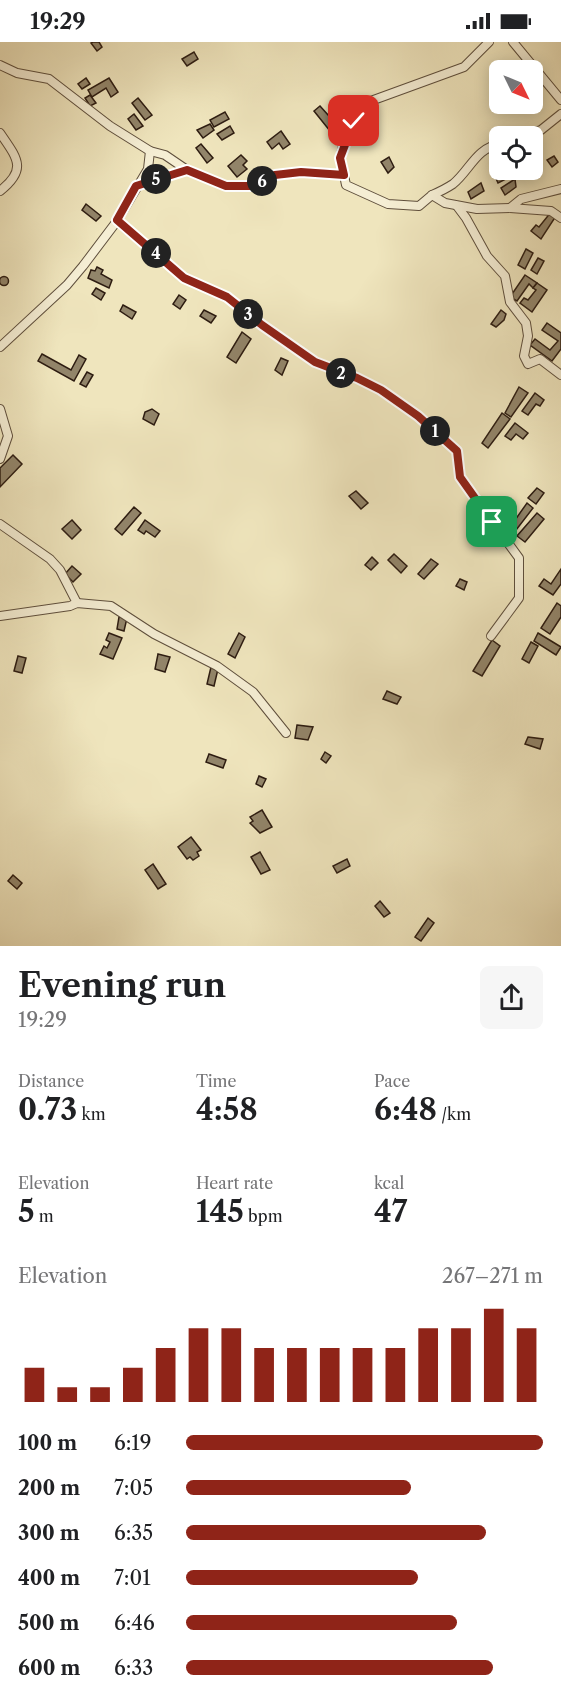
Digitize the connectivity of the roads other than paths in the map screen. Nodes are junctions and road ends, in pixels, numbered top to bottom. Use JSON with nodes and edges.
{"nodes":[{"id":1,"x":489,"y":42,"type":"edge"},
{"id":2,"x":513,"y":42,"type":"edge"},
{"id":3,"x":0,"y":65,"type":"edge"},
{"id":4,"x":561,"y":100,"type":"edge"},
{"id":5,"x":561,"y":114,"type":"edge"},
{"id":6,"x":543,"y":128,"type":"edge"},
{"id":7,"x":0,"y":133,"type":"edge"},
{"id":8,"x":489,"y":147,"type":"edge"},
{"id":9,"x":150,"y":151,"type":"junction"},
{"id":10,"x":187,"y":170,"type":"junction"},
{"id":11,"x":344,"y":175,"type":"junction"},
{"id":12,"x":136,"y":186,"type":"junction"},
{"id":13,"x":561,"y":189,"type":"edge"},
{"id":14,"x":0,"y":191,"type":"edge"},
{"id":15,"x":432,"y":195,"type":"junction"},
{"id":16,"x":457,"y":206,"type":"junction"},
{"id":17,"x":510,"y":208,"type":"junction"},
{"id":18,"x":561,"y":218,"type":"edge"},
{"id":19,"x":117,"y":220,"type":"junction"},
{"id":20,"x":0,"y":348,"type":"edge"},
{"id":21,"x":561,"y":375,"type":"edge"},
{"id":22,"x":0,"y":409,"type":"edge"},
{"id":23,"x":0,"y":459,"type":"edge"},
{"id":24,"x":0,"y":524,"type":"edge"},
{"id":25,"x":77,"y":603,"type":"junction"},
{"id":26,"x":0,"y":616,"type":"edge"},
{"id":27,"x":491,"y":636,"type":"dead end"},
{"id":28,"x":286,"y":733,"type":"dead end"}],
"edges":[{"from":1,"to":11,"type":"street"},
{"from":2,"to":4,"type":"street"},
{"from":3,"to":9,"type":"street"},
{"from":5,"to":6,"type":"street"},
{"from":7,"to":14,"type":"street"},
{"from":8,"to":15,"type":"street"},
{"from":9,"to":10,"type":"street"},
{"from":9,"to":12,"type":"street"},
{"from":10,"to":11,"type":"street"},
{"from":10,"to":12,"type":"street"},
{"from":11,"to":15,"type":"street"},
{"from":12,"to":19,"type":"street"},
{"from":13,"to":17,"type":"street"},
{"from":15,"to":16,"type":"street"},
{"from":16,"to":17,"type":"street"},
{"from":16,"to":21,"type":"street"},
{"from":17,"to":18,"type":"street"},
{"from":19,"to":20,"type":"street"},
{"from":19,"to":27,"type":"street"},
{"from":22,"to":23,"type":"street"},
{"from":24,"to":25,"type":"street"},
{"from":25,"to":26,"type":"street"},
{"from":25,"to":28,"type":"street"}]}
